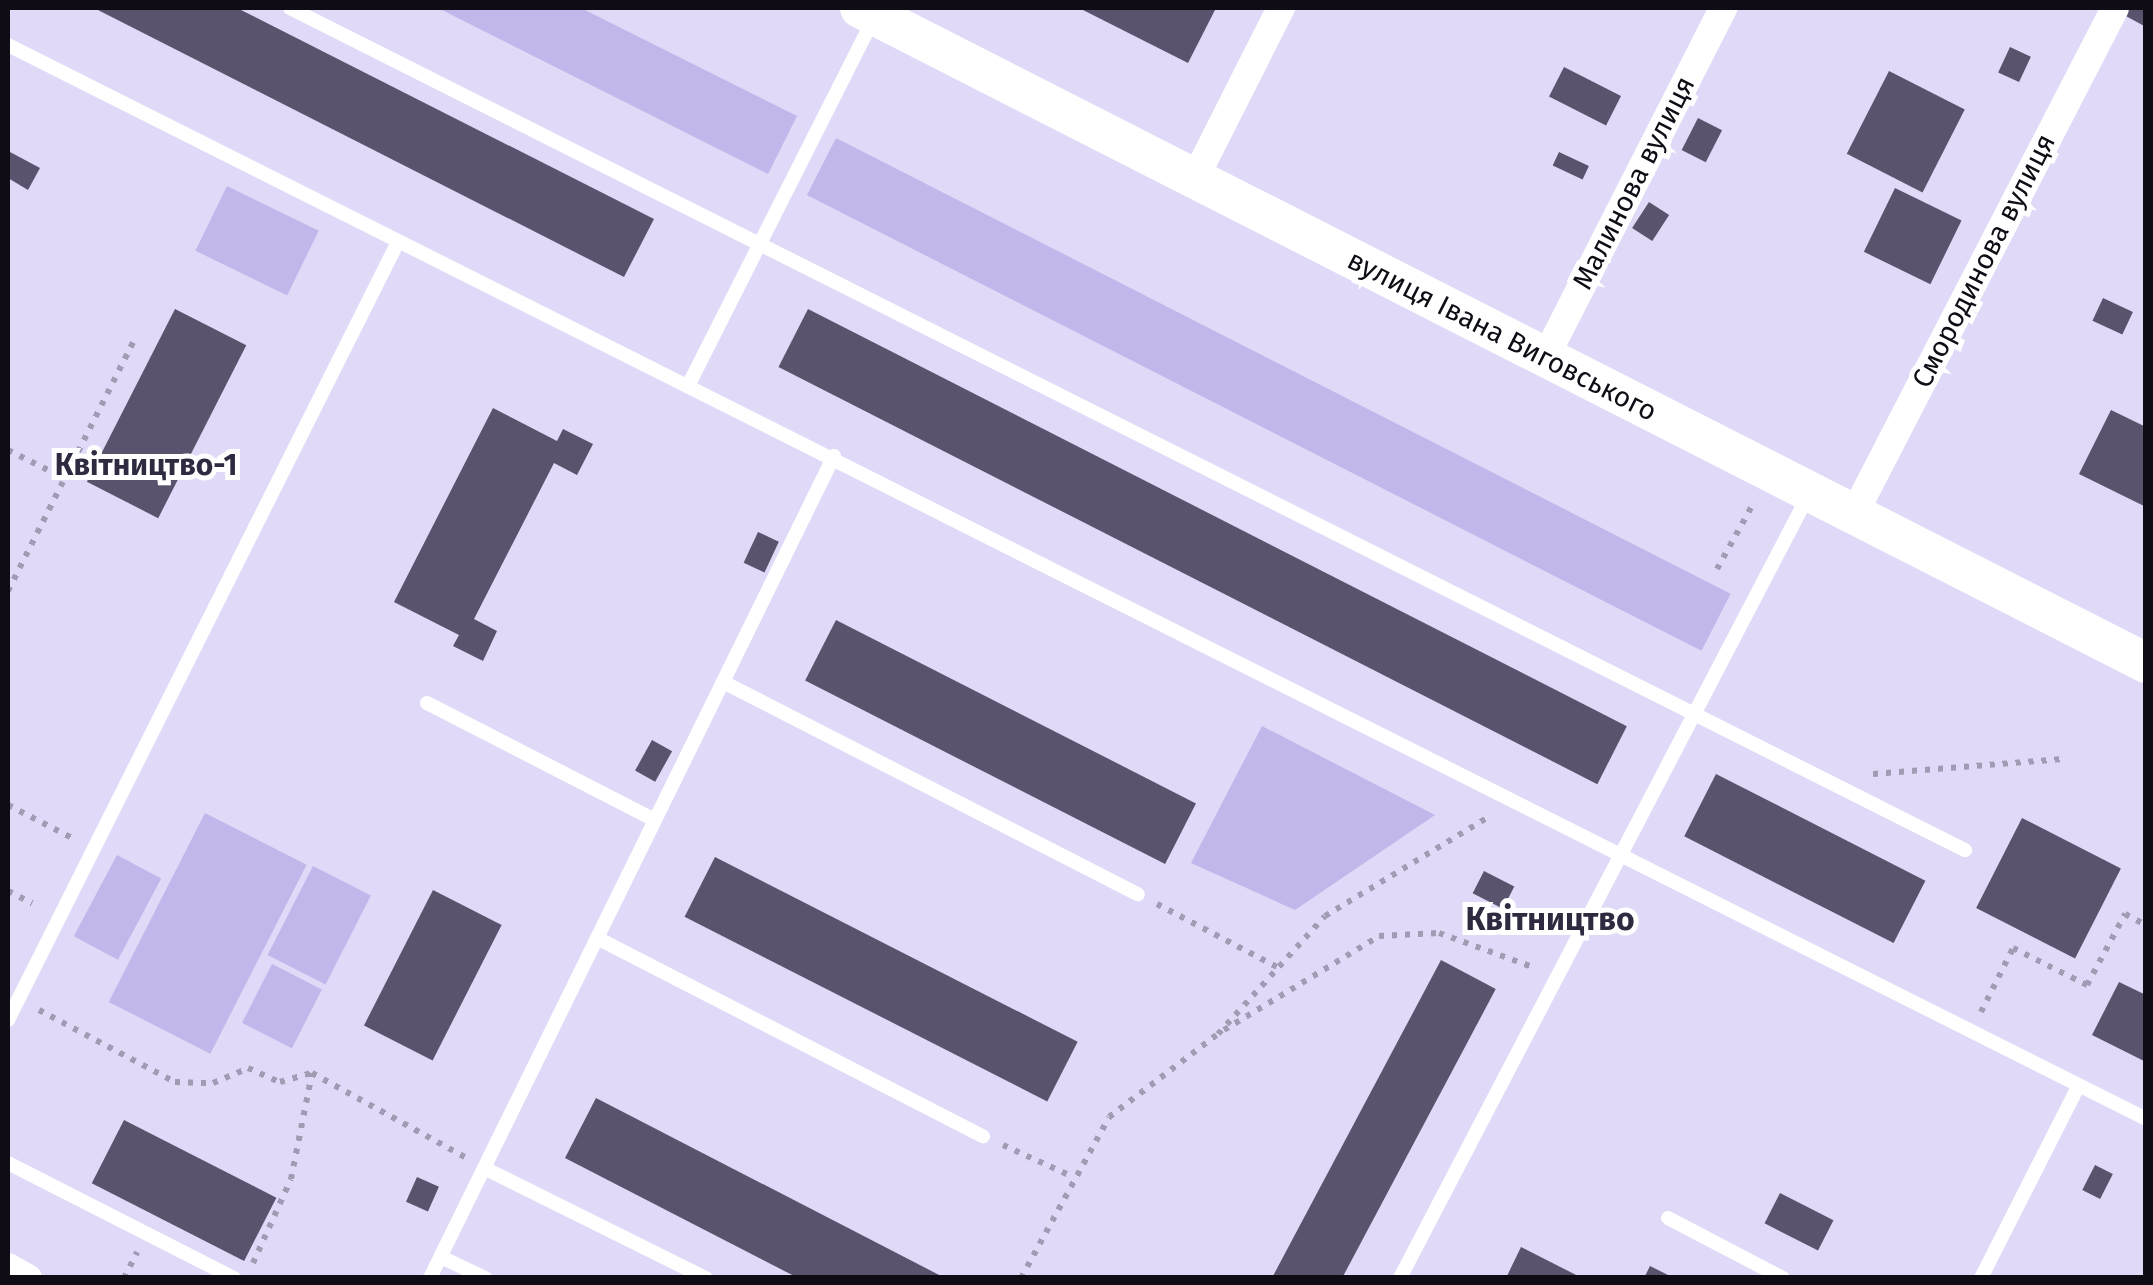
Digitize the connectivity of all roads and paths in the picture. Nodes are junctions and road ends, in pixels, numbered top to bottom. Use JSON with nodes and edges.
{"nodes":[{"id":1,"x":290,"y":8,"type":"edge"},
{"id":2,"x":1281,"y":8,"type":"edge"},
{"id":3,"x":1724,"y":8,"type":"edge"},
{"id":4,"x":2115,"y":8,"type":"edge"},
{"id":5,"x":867,"y":11,"type":"edge"},
{"id":6,"x":8,"y":46,"type":"edge"},
{"id":7,"x":1194,"y":180,"type":"junction"},
{"id":8,"x":398,"y":242,"type":"junction"},
{"id":9,"x":757,"y":243,"type":"junction"},
{"id":10,"x":135,"y":338,"type":"dead end"},
{"id":11,"x":1545,"y":358,"type":"junction"},
{"id":12,"x":688,"y":384,"type":"junction"},
{"id":13,"x":8,"y":450,"type":"edge"},
{"id":14,"x":834,"y":456,"type":"junction"},
{"id":15,"x":1770,"y":472,"type":"junction"},
{"id":16,"x":64,"y":478,"type":"junction"},
{"id":17,"x":1810,"y":492,"type":"junction"},
{"id":18,"x":1854,"y":514,"type":"junction"},
{"id":19,"x":1717,"y":569,"type":"dead end"},
{"id":20,"x":8,"y":590,"type":"edge"},
{"id":21,"x":2146,"y":663,"type":"edge"},
{"id":22,"x":723,"y":682,"type":"junction"},
{"id":23,"x":427,"y":703,"type":"dead end"},
{"id":24,"x":1696,"y":714,"type":"junction"},
{"id":25,"x":2065,"y":759,"type":"dead end"},
{"id":26,"x":1822,"y":778,"type":"junction"},
{"id":27,"x":1513,"y":802,"type":"junction"},
{"id":28,"x":8,"y":805,"type":"edge"},
{"id":29,"x":656,"y":820,"type":"junction"},
{"id":30,"x":93,"y":849,"type":"junction"},
{"id":31,"x":1965,"y":850,"type":"dead end"},
{"id":32,"x":1624,"y":856,"type":"junction"},
{"id":33,"x":8,"y":891,"type":"edge"},
{"id":34,"x":1138,"y":894,"type":"joint"},
{"id":35,"x":32,"y":903,"type":"dead end"},
{"id":36,"x":2146,"y":925,"type":"edge"},
{"id":37,"x":597,"y":938,"type":"junction"},
{"id":38,"x":1277,"y":967,"type":"junction"},
{"id":39,"x":1559,"y":976,"type":"junction"},
{"id":40,"x":18,"y":999,"type":"junction"},
{"id":41,"x":8,"y":1020,"type":"edge"},
{"id":42,"x":1972,"y":1031,"type":"junction"},
{"id":43,"x":1218,"y":1034,"type":"junction"},
{"id":44,"x":312,"y":1073,"type":"junction"},
{"id":45,"x":2079,"y":1086,"type":"junction"},
{"id":46,"x":2146,"y":1119,"type":"edge"},
{"id":47,"x":984,"y":1136,"type":"joint"},
{"id":48,"x":8,"y":1163,"type":"edge"},
{"id":49,"x":484,"y":1168,"type":"junction"},
{"id":50,"x":1071,"y":1176,"type":"junction"},
{"id":51,"x":1668,"y":1218,"type":"dead end"},
{"id":52,"x":440,"y":1257,"type":"junction"},
{"id":53,"x":8,"y":1267,"type":"edge"},
{"id":54,"x":28,"y":1278,"type":"edge"},
{"id":55,"x":234,"y":1278,"type":"edge"},
{"id":56,"x":245,"y":1278,"type":"edge"},
{"id":57,"x":430,"y":1278,"type":"edge"},
{"id":58,"x":485,"y":1278,"type":"edge"},
{"id":59,"x":706,"y":1278,"type":"edge"},
{"id":60,"x":1021,"y":1278,"type":"edge"},
{"id":61,"x":1400,"y":1278,"type":"edge"},
{"id":62,"x":1783,"y":1278,"type":"edge"},
{"id":63,"x":1981,"y":1278,"type":"edge"}],
"edges":[{"from":1,"to":9,"type":"lane"},
{"from":2,"to":7,"type":"street"},
{"from":3,"to":11,"type":"street","name":"Малинова вулиця"},
{"from":4,"to":18,"type":"street","name":"Смородинова вулиця"},
{"from":5,"to":7,"type":"main road","name":"вулиця Івана Виговського"},
{"from":5,"to":9,"type":"lane"},
{"from":6,"to":8,"type":"lane"},
{"from":7,"to":11,"type":"main road","name":"вулиця Івана Виговського"},
{"from":8,"to":12,"type":"lane"},
{"from":8,"to":30,"type":"lane"},
{"from":9,"to":12,"type":"lane"},
{"from":9,"to":24,"type":"lane"},
{"from":10,"to":16,"type":"path"},
{"from":11,"to":15,"type":"main road","name":"вулиця Івана Виговського"},
{"from":12,"to":14,"type":"lane"},
{"from":13,"to":16,"type":"path"},
{"from":14,"to":22,"type":"lane"},
{"from":14,"to":27,"type":"lane"},
{"from":15,"to":17,"type":"main road","name":"вулиця Івана Виговського"},
{"from":15,"to":19,"type":"path"},
{"from":16,"to":20,"type":"path"},
{"from":17,"to":18,"type":"main road","name":"вулиця Івана Виговського"},
{"from":17,"to":24,"type":"lane"},
{"from":18,"to":21,"type":"main road","name":"вулиця Івана Виговського"},
{"from":22,"to":29,"type":"lane"},
{"from":22,"to":34,"type":"lane"},
{"from":23,"to":29,"type":"lane"},
{"from":24,"to":26,"type":"lane"},
{"from":24,"to":32,"type":"lane"},
{"from":25,"to":26,"type":"path"},
{"from":26,"to":31,"type":"lane"},
{"from":27,"to":32,"type":"lane"},
{"from":27,"to":38,"type":"path"},
{"from":28,"to":30,"type":"path"},
{"from":29,"to":37,"type":"lane"},
{"from":30,"to":40,"type":"lane"},
{"from":32,"to":39,"type":"lane"},
{"from":32,"to":42,"type":"lane"},
{"from":33,"to":35,"type":"path"},
{"from":34,"to":38,"type":"path"},
{"from":36,"to":42,"type":"path"},
{"from":37,"to":47,"type":"lane"},
{"from":37,"to":49,"type":"lane"},
{"from":38,"to":43,"type":"path"},
{"from":39,"to":43,"type":"path"},
{"from":39,"to":61,"type":"lane"},
{"from":40,"to":41,"type":"lane"},
{"from":40,"to":44,"type":"path"},
{"from":42,"to":45,"type":"lane"},
{"from":43,"to":50,"type":"path"},
{"from":44,"to":49,"type":"path"},
{"from":44,"to":56,"type":"path"},
{"from":45,"to":46,"type":"lane"},
{"from":45,"to":63,"type":"lane"},
{"from":47,"to":50,"type":"path"},
{"from":48,"to":55,"type":"lane"},
{"from":49,"to":52,"type":"lane"},
{"from":49,"to":59,"type":"lane"},
{"from":50,"to":60,"type":"path"},
{"from":51,"to":62,"type":"lane"},
{"from":52,"to":57,"type":"lane"},
{"from":52,"to":58,"type":"lane"},
{"from":53,"to":54,"type":"street"}]}
